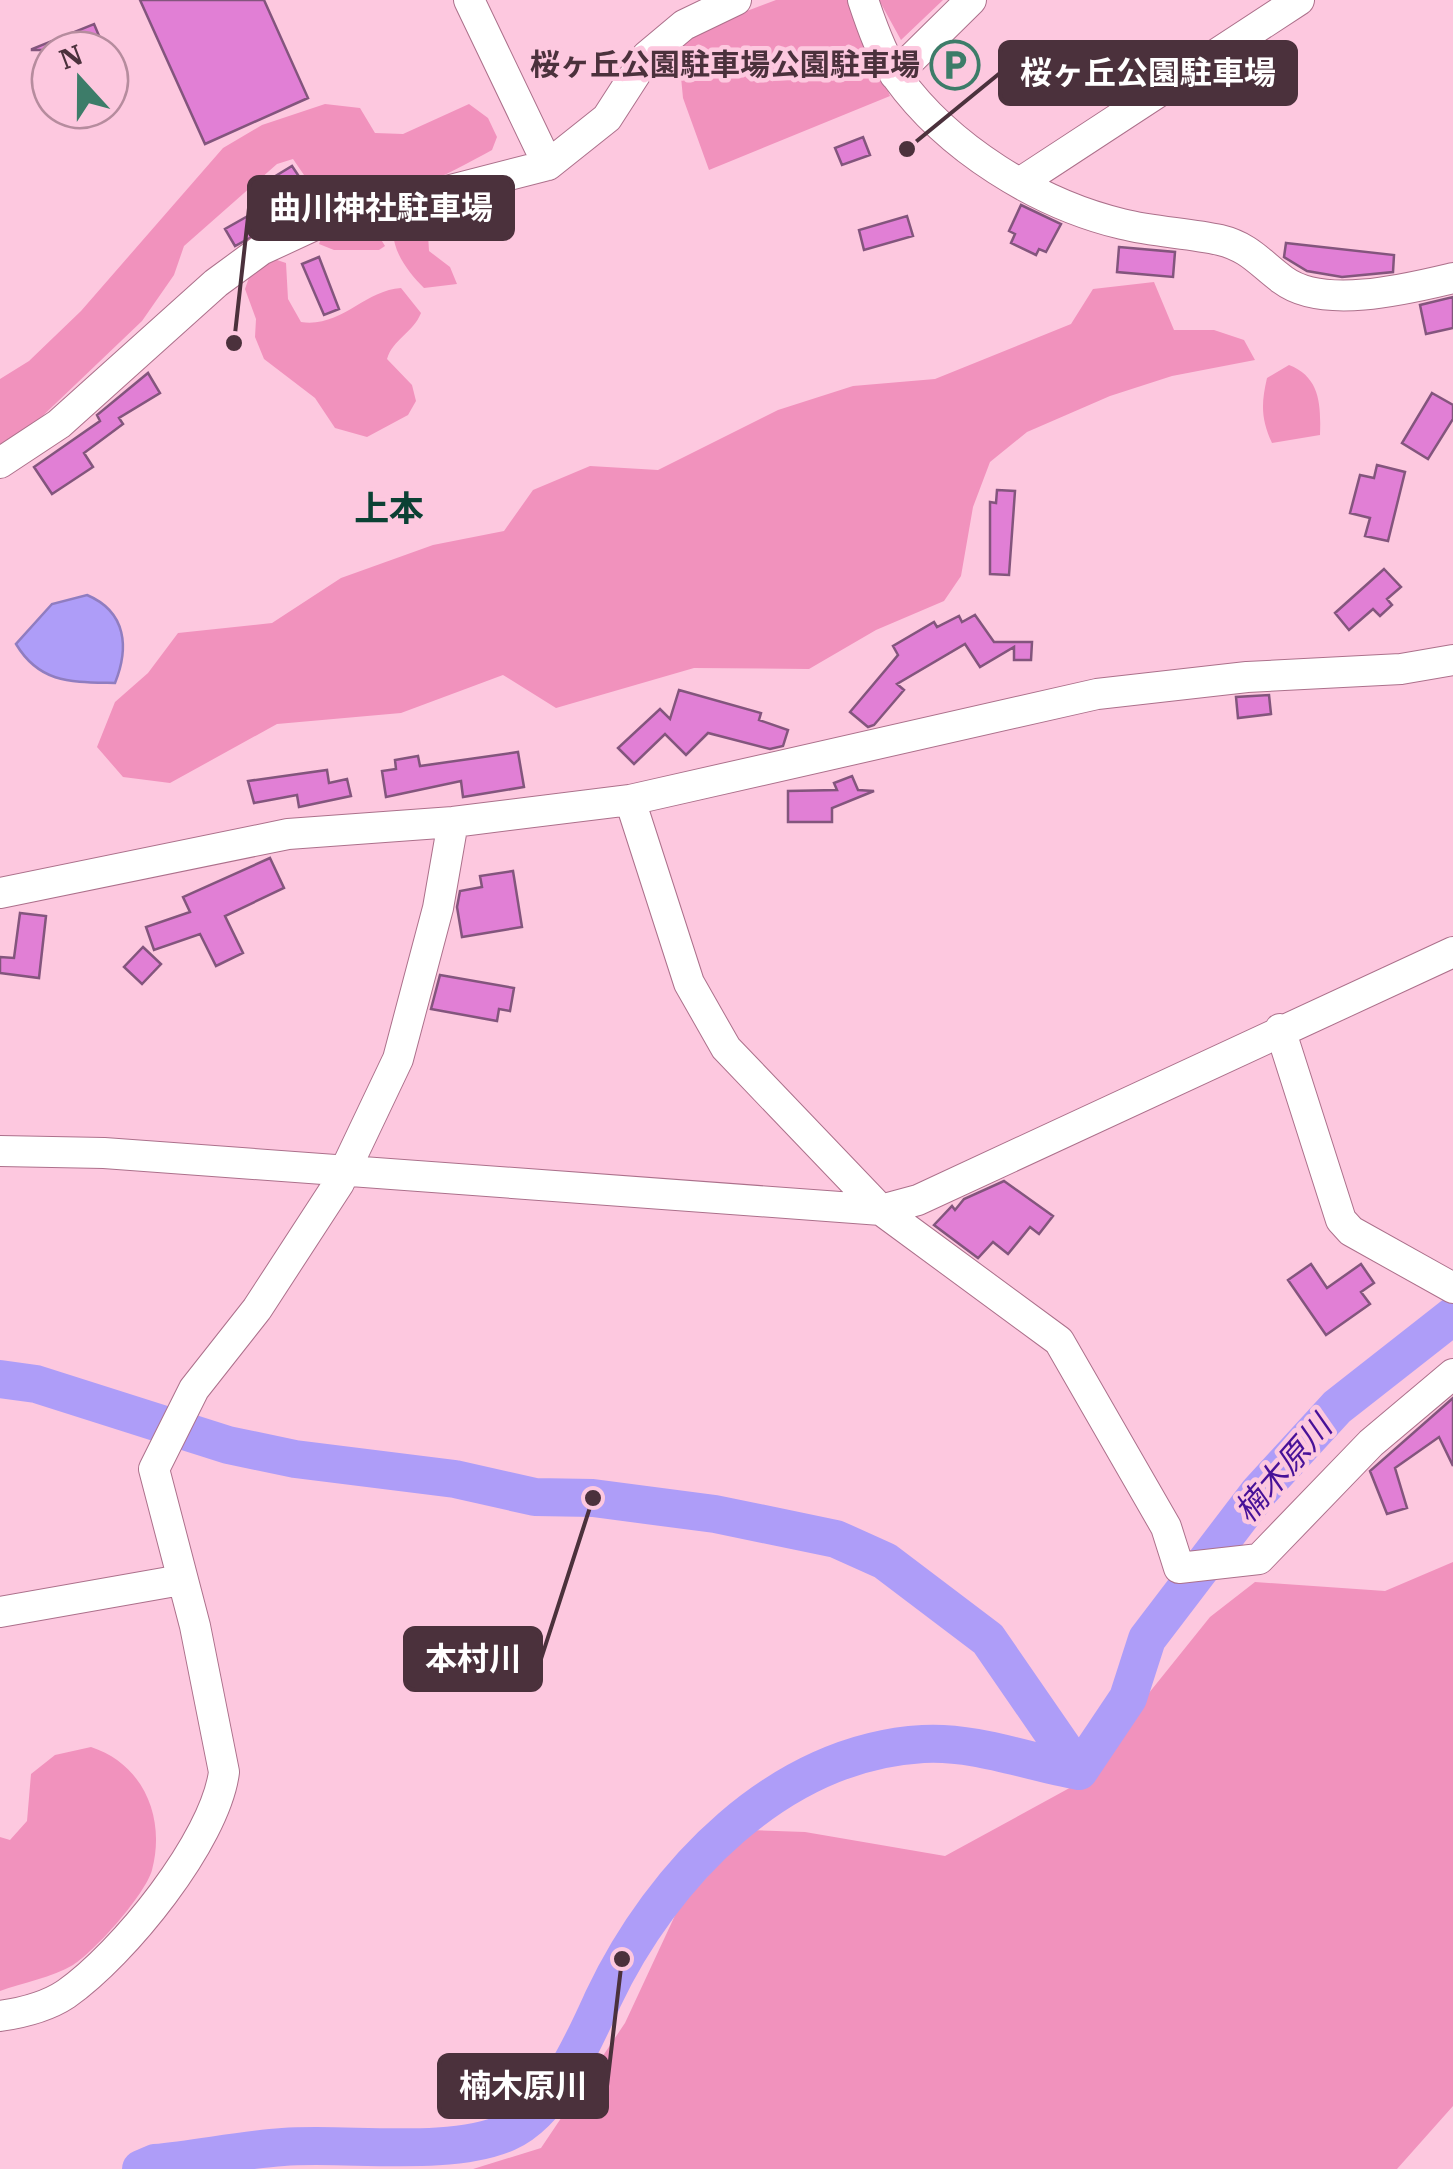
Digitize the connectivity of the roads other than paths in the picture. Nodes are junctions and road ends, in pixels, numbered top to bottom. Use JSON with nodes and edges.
{"nodes":[{"id":1,"x":469,"y":0,"type":"edge"},
{"id":2,"x":736,"y":0,"type":"edge"},
{"id":3,"x":863,"y":0,"type":"edge"},
{"id":4,"x":970,"y":0,"type":"edge"},
{"id":5,"x":1299,"y":0,"type":"edge"},
{"id":6,"x":1253,"y":15,"type":"edge"},
{"id":7,"x":896,"y":75,"type":"junction"},
{"id":8,"x":548,"y":165,"type":"junction"},
{"id":9,"x":1021,"y":182,"type":"junction"},
{"id":10,"x":1453,"y":278,"type":"edge"},
{"id":11,"x":0,"y":462,"type":"edge"},
{"id":12,"x":1453,"y":660,"type":"edge"},
{"id":13,"x":630,"y":800,"type":"junction"},
{"id":14,"x":453,"y":822,"type":"junction"},
{"id":15,"x":0,"y":893,"type":"edge"},
{"id":16,"x":1453,"y":952,"type":"edge"},
{"id":17,"x":1280,"y":1029,"type":"junction"},
{"id":18,"x":0,"y":1151,"type":"edge"},
{"id":19,"x":344,"y":1172,"type":"junction"},
{"id":20,"x":881,"y":1210,"type":"junction"},
{"id":21,"x":1448,"y":1285,"type":"edge"},
{"id":22,"x":1453,"y":1374,"type":"edge"},
{"id":23,"x":181,"y":1580,"type":"junction"},
{"id":24,"x":0,"y":1612,"type":"edge"},
{"id":25,"x":0,"y":2016,"type":"edge"}],
"edges":[{"from":1,"to":8,"type":"street"},
{"from":2,"to":8,"type":"street"},
{"from":3,"to":7,"type":"street"},
{"from":4,"to":7,"type":"street"},
{"from":5,"to":6,"type":"street"},
{"from":6,"to":9,"type":"street"},
{"from":7,"to":9,"type":"street"},
{"from":8,"to":11,"type":"street"},
{"from":9,"to":10,"type":"street"},
{"from":12,"to":13,"type":"street"},
{"from":13,"to":14,"type":"street"},
{"from":13,"to":20,"type":"street"},
{"from":14,"to":15,"type":"street"},
{"from":14,"to":19,"type":"street"},
{"from":16,"to":17,"type":"street"},
{"from":17,"to":20,"type":"street"},
{"from":17,"to":21,"type":"street"},
{"from":18,"to":19,"type":"street"},
{"from":19,"to":20,"type":"street"},
{"from":19,"to":23,"type":"street"},
{"from":20,"to":22,"type":"street"},
{"from":23,"to":24,"type":"street"},
{"from":23,"to":25,"type":"street"}]}
